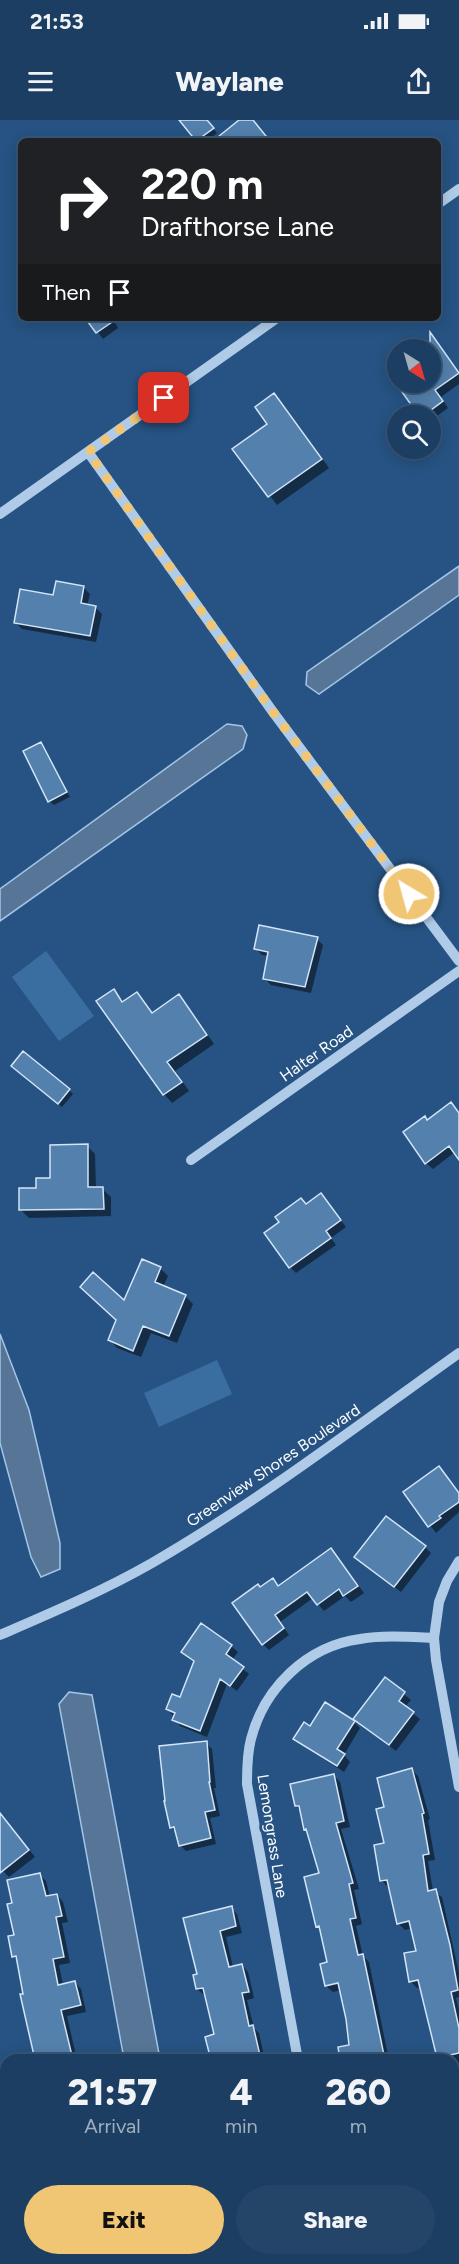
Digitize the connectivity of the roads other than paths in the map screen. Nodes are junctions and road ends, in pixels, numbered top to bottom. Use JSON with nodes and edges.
{"nodes":[{"id":1,"x":459,"y":189,"type":"edge"},
{"id":2,"x":441,"y":202,"type":"edge"},
{"id":3,"x":273,"y":321,"type":"edge"},
{"id":4,"x":88,"y":452,"type":"junction"},
{"id":5,"x":0,"y":514,"type":"edge"},
{"id":6,"x":459,"y":961,"type":"edge"},
{"id":7,"x":459,"y":970,"type":"edge"},
{"id":8,"x":191,"y":1160,"type":"dead end"},
{"id":9,"x":459,"y":1353,"type":"edge"},
{"id":10,"x":459,"y":1561,"type":"edge"},
{"id":11,"x":0,"y":1635,"type":"edge"},
{"id":12,"x":434,"y":1638,"type":"junction"},
{"id":13,"x":459,"y":1788,"type":"edge"},
{"id":14,"x":297,"y":2054,"type":"edge"}],
"edges":[{"from":1,"to":2,"type":"street"},
{"from":3,"to":4,"type":"street"},
{"from":4,"to":5,"type":"street"},
{"from":4,"to":6,"type":"street"},
{"from":7,"to":8,"type":"street","name":"Halter Road"},
{"from":9,"to":11,"type":"street","name":"Greenview Shores Boulevard"},
{"from":10,"to":12,"type":"street"},
{"from":12,"to":13,"type":"street"},
{"from":12,"to":14,"type":"street","name":"Lemongrass Lane"}]}
